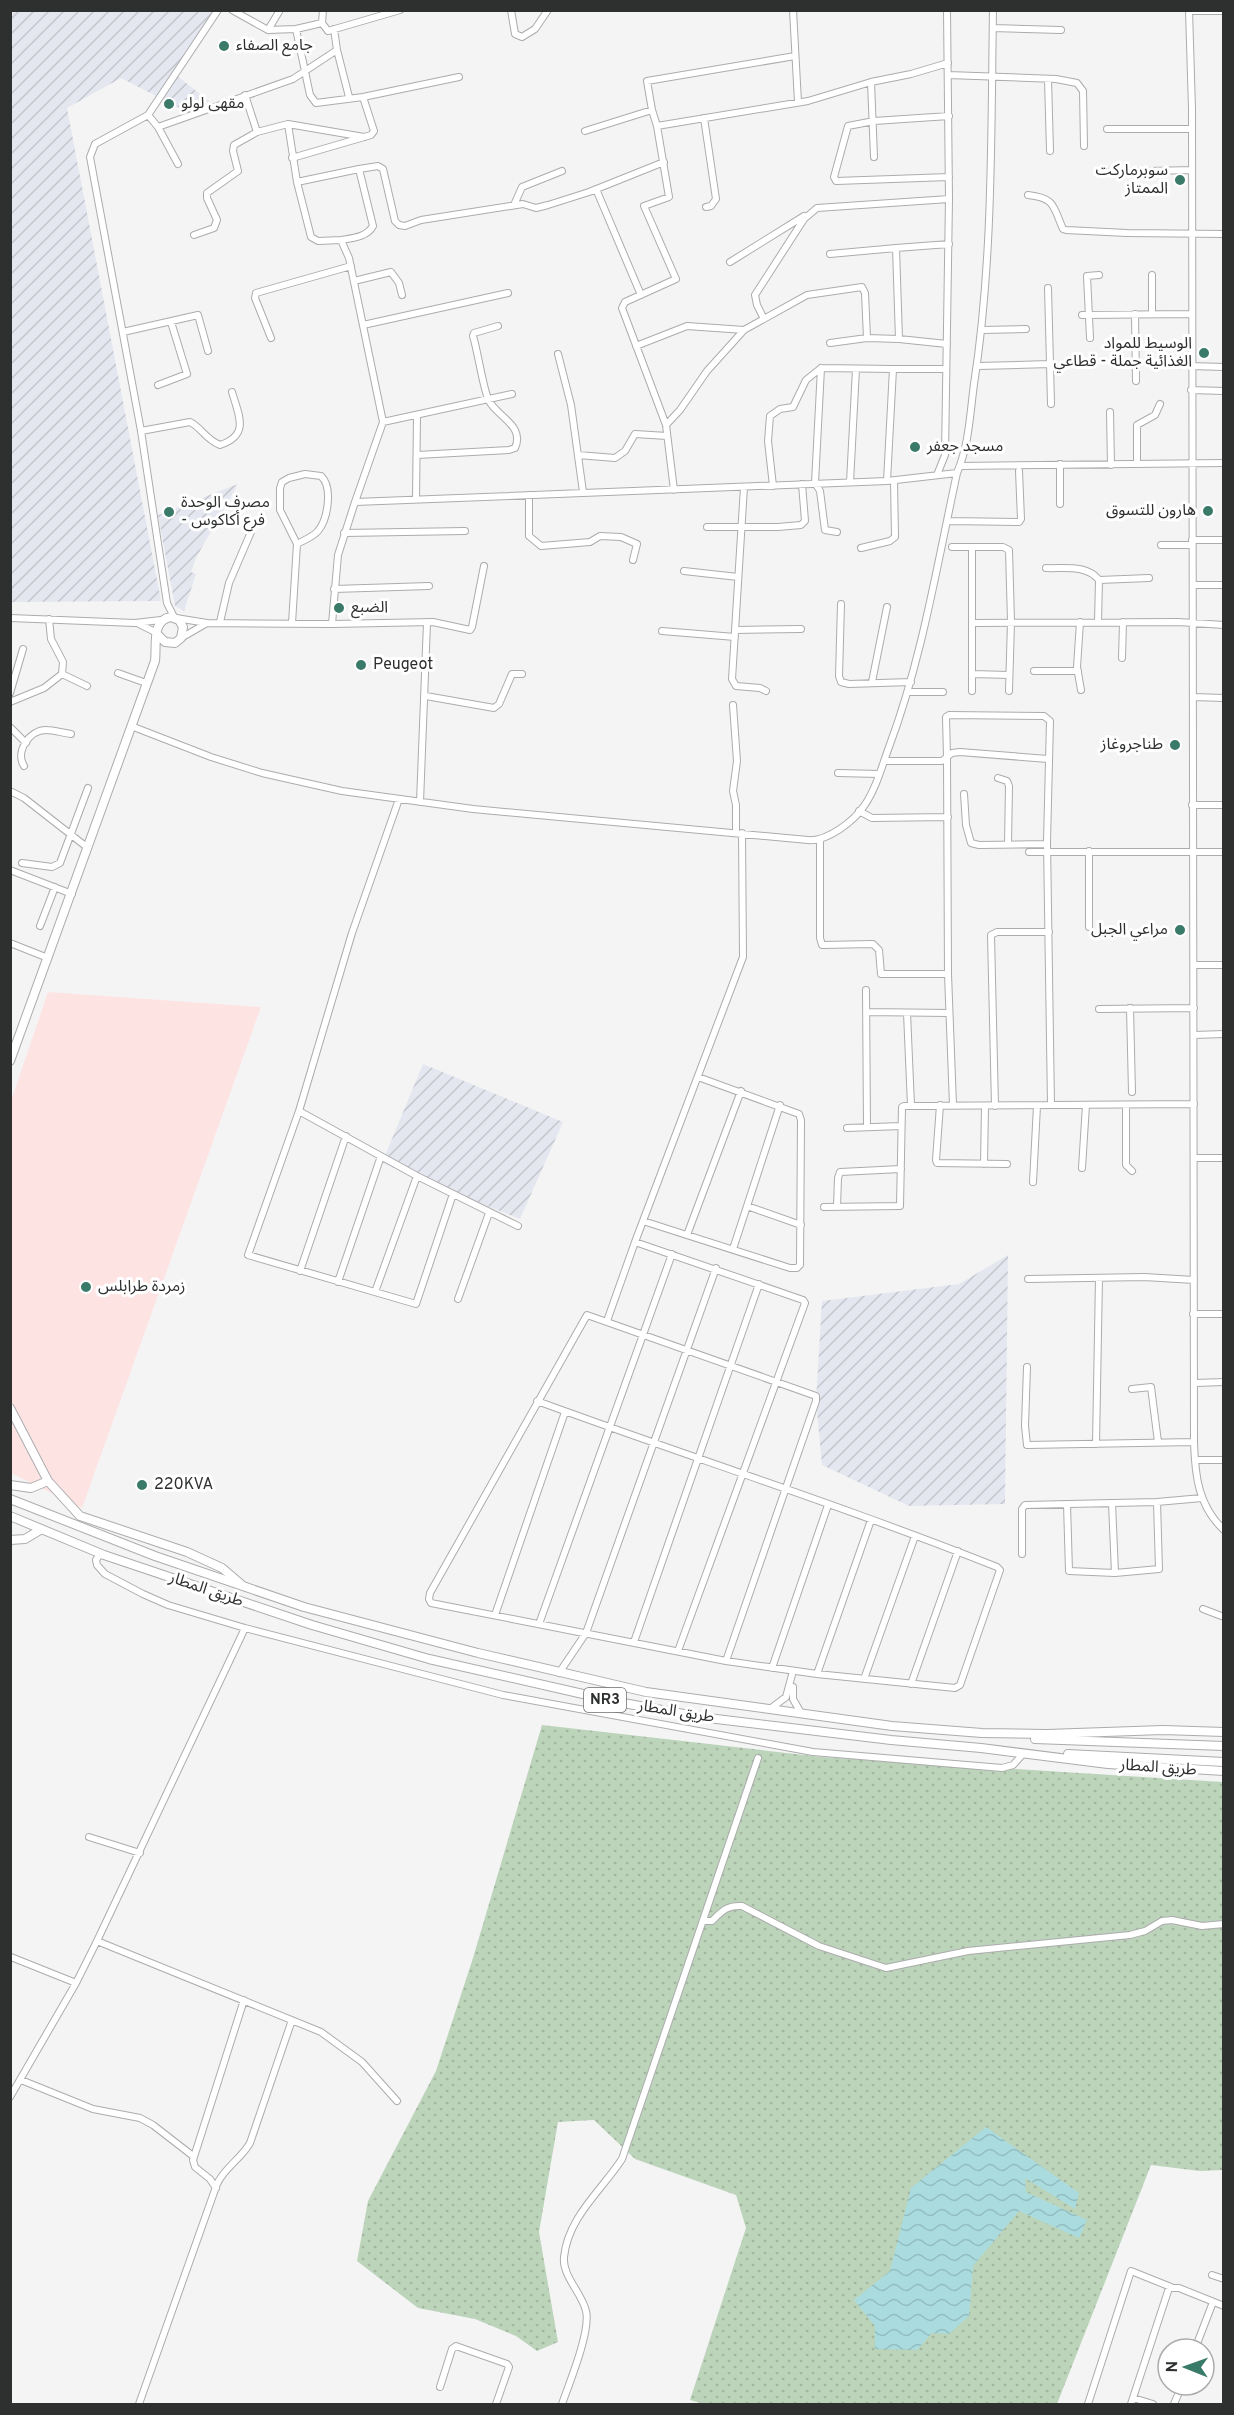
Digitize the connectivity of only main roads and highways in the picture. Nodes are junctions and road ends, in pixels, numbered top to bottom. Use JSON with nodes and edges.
{"nodes":[{"id":1,"x":157,"y":634,"type":"junction"},
{"id":2,"x":178,"y":640,"type":"junction"},
{"id":3,"x":155,"y":661,"type":"junction"},
{"id":4,"x":10,"y":1061,"type":"edge"},
{"id":5,"x":10,"y":1408,"type":"edge"},
{"id":6,"x":48,"y":1481,"type":"junction"},
{"id":7,"x":10,"y":1485,"type":"edge"},
{"id":8,"x":10,"y":1499,"type":"edge"},
{"id":9,"x":10,"y":1516,"type":"edge"},
{"id":10,"x":40,"y":1530,"type":"junction"},
{"id":11,"x":10,"y":1540,"type":"edge"},
{"id":12,"x":242,"y":1586,"type":"junction"},
{"id":13,"x":957,"y":1731,"type":"junction"},
{"id":14,"x":1224,"y":1732,"type":"edge"},
{"id":15,"x":1224,"y":1746,"type":"edge"},
{"id":16,"x":984,"y":1749,"type":"junction"},
{"id":17,"x":1224,"y":1762,"type":"edge"},
{"id":18,"x":1224,"y":1771,"type":"edge"}],
"edges":[{"from":1,"to":2,"type":"main road"},
{"from":1,"to":2,"type":"main road"},
{"from":1,"to":3,"type":"main road"},
{"from":2,"to":3,"type":"main road"},
{"from":3,"to":4,"type":"main road"},
{"from":5,"to":6,"type":"main road"},
{"from":6,"to":7,"type":"main road"},
{"from":6,"to":12,"type":"main road"},
{"from":8,"to":12,"type":"highway","name":"طريق المطار","number":"NR3"},
{"from":9,"to":10,"type":"highway","name":"طريق المطار","number":"NR3"},
{"from":10,"to":11,"type":"main road"},
{"from":10,"to":16,"type":"highway","name":"طريق المطار","number":"NR3"},
{"from":12,"to":13,"type":"highway","name":"طريق المطار","number":"NR3"},
{"from":13,"to":14,"type":"highway","name":"طريق المطار","number":"NR3"},
{"from":13,"to":15,"type":"highway"},
{"from":16,"to":17,"type":"highway"},
{"from":16,"to":18,"type":"highway","name":"طريق المطار","number":"NR3"}]}
